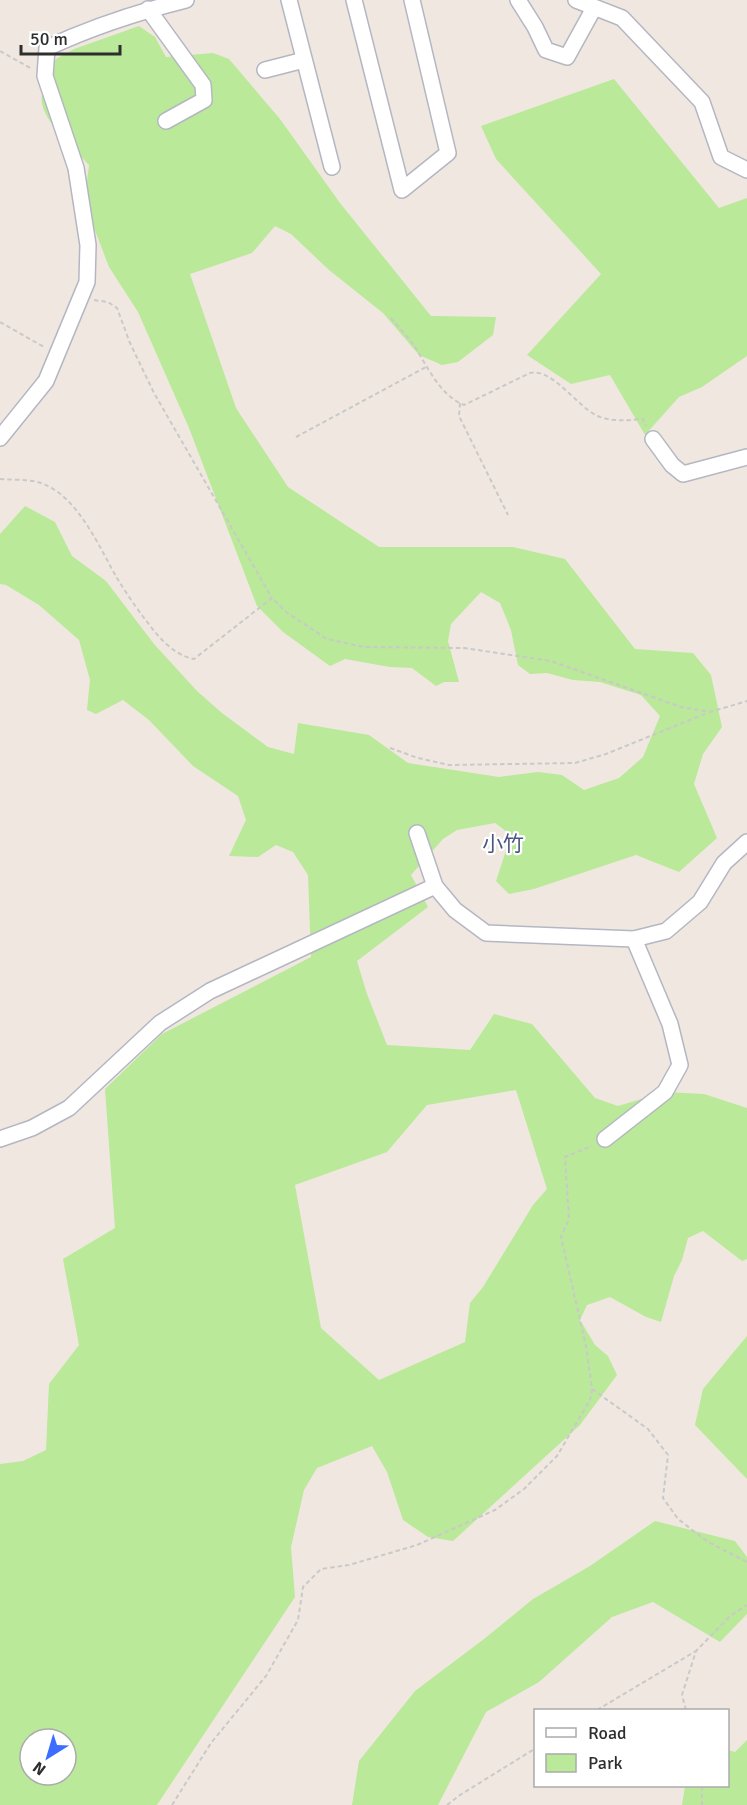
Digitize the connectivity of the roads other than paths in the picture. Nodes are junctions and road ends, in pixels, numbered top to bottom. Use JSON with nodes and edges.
{"nodes":[{"id":1,"x":186,"y":0,"type":"edge"},
{"id":2,"x":289,"y":0,"type":"edge"},
{"id":3,"x":354,"y":0,"type":"edge"},
{"id":4,"x":412,"y":0,"type":"edge"},
{"id":5,"x":518,"y":0,"type":"edge"},
{"id":6,"x":576,"y":0,"type":"edge"},
{"id":7,"x":594,"y":8,"type":"junction"},
{"id":8,"x":148,"y":9,"type":"junction"},
{"id":9,"x":304,"y":60,"type":"junction"},
{"id":10,"x":264,"y":70,"type":"dead end"},
{"id":11,"x":166,"y":121,"type":"dead end"},
{"id":12,"x":332,"y":167,"type":"dead end"},
{"id":13,"x":747,"y":170,"type":"edge"},
{"id":14,"x":0,"y":438,"type":"edge"},
{"id":15,"x":653,"y":439,"type":"road end"},
{"id":16,"x":747,"y":457,"type":"edge"},
{"id":17,"x":417,"y":833,"type":"dead end"},
{"id":18,"x":747,"y":842,"type":"edge"},
{"id":19,"x":435,"y":886,"type":"junction"},
{"id":20,"x":634,"y":939,"type":"junction"},
{"id":21,"x":0,"y":1139,"type":"edge"},
{"id":22,"x":605,"y":1139,"type":"road end"}],
"edges":[{"from":1,"to":8,"type":"street"},
{"from":2,"to":9,"type":"street"},
{"from":3,"to":4,"type":"street"},
{"from":5,"to":7,"type":"street"},
{"from":6,"to":7,"type":"street"},
{"from":7,"to":13,"type":"street"},
{"from":8,"to":11,"type":"street"},
{"from":8,"to":14,"type":"street"},
{"from":9,"to":10,"type":"street"},
{"from":9,"to":12,"type":"street"},
{"from":15,"to":16,"type":"street"},
{"from":17,"to":19,"type":"street"},
{"from":18,"to":20,"type":"street"},
{"from":19,"to":20,"type":"street"},
{"from":19,"to":21,"type":"street"},
{"from":20,"to":22,"type":"street"}]}
